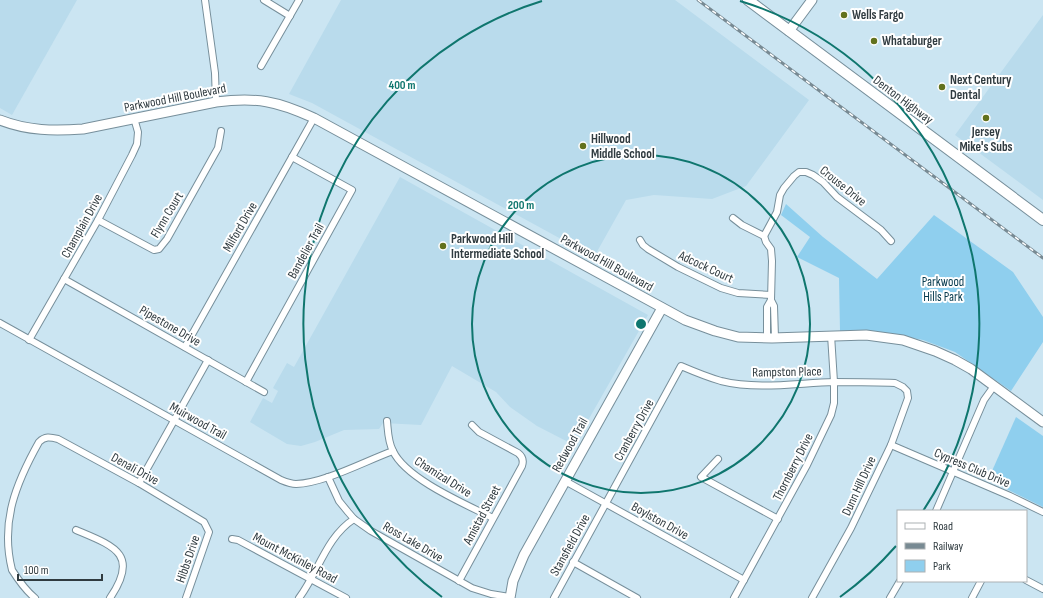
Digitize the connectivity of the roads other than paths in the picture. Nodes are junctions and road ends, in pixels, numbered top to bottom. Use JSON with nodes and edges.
{"nodes":[{"id":1,"x":205,"y":0,"type":"edge"},
{"id":2,"x":264,"y":0,"type":"edge"},
{"id":3,"x":299,"y":0,"type":"edge"},
{"id":4,"x":748,"y":0,"type":"edge"},
{"id":5,"x":812,"y":0,"type":"edge"},
{"id":6,"x":290,"y":16,"type":"junction"},
{"id":7,"x":789,"y":31,"type":"junction"},
{"id":8,"x":261,"y":66,"type":"dead end"},
{"id":9,"x":216,"y":102,"type":"junction"},
{"id":10,"x":134,"y":118,"type":"junction"},
{"id":11,"x":314,"y":118,"type":"junction"},
{"id":12,"x":0,"y":120,"type":"edge"},
{"id":13,"x":221,"y":131,"type":"dead end"},
{"id":14,"x":292,"y":157,"type":"junction"},
{"id":15,"x":733,"y":218,"type":"dead end"},
{"id":16,"x":98,"y":220,"type":"junction"},
{"id":17,"x":1043,"y":220,"type":"edge"},
{"id":18,"x":764,"y":236,"type":"junction"},
{"id":19,"x":640,"y":240,"type":"dead end"},
{"id":20,"x":890,"y":241,"type":"dead end"},
{"id":21,"x":64,"y":279,"type":"junction"},
{"id":22,"x":771,"y":298,"type":"junction"},
{"id":23,"x":662,"y":308,"type":"junction"},
{"id":24,"x":0,"y":324,"type":"edge"},
{"id":25,"x":831,"y":335,"type":"junction"},
{"id":26,"x":771,"y":338,"type":"junction"},
{"id":27,"x":29,"y":340,"type":"junction"},
{"id":28,"x":185,"y":347,"type":"junction"},
{"id":29,"x":208,"y":360,"type":"junction"},
{"id":30,"x":681,"y":366,"type":"joint"},
{"id":31,"x":246,"y":382,"type":"junction"},
{"id":32,"x":834,"y":382,"type":"junction"},
{"id":33,"x":895,"y":383,"type":"joint"},
{"id":34,"x":994,"y":386,"type":"junction"},
{"id":35,"x":264,"y":392,"type":"dead end"},
{"id":36,"x":174,"y":420,"type":"junction"},
{"id":37,"x":387,"y":421,"type":"dead end"},
{"id":38,"x":1043,"y":422,"type":"edge"},
{"id":39,"x":472,"y":425,"type":"dead end"},
{"id":40,"x":891,"y":445,"type":"junction"},
{"id":41,"x":393,"y":451,"type":"junction"},
{"id":42,"x":718,"y":459,"type":"dead end"},
{"id":43,"x":954,"y":472,"type":"junction"},
{"id":44,"x":328,"y":477,"type":"junction"},
{"id":45,"x":565,"y":481,"type":"junction"},
{"id":46,"x":139,"y":483,"type":"junction"},
{"id":47,"x":6,"y":500,"type":"dead end"},
{"id":48,"x":606,"y":504,"type":"junction"},
{"id":49,"x":936,"y":510,"type":"edge"},
{"id":50,"x":1043,"y":512,"type":"edge"},
{"id":51,"x":493,"y":518,"type":"junction"},
{"id":52,"x":354,"y":519,"type":"junction"},
{"id":53,"x":778,"y":519,"type":"junction"},
{"id":54,"x":207,"y":527,"type":"joint"},
{"id":55,"x":76,"y":530,"type":"dead end"},
{"id":56,"x":1,"y":532,"type":"edge"},
{"id":57,"x":232,"y":539,"type":"dead end"},
{"id":58,"x":573,"y":562,"type":"junction"},
{"id":59,"x":311,"y":579,"type":"junction"},
{"id":60,"x":744,"y":580,"type":"junction"},
{"id":61,"x":459,"y":581,"type":"junction"},
{"id":62,"x":1027,"y":581,"type":"edge"},
{"id":63,"x":899,"y":582,"type":"edge"},
{"id":64,"x":980,"y":582,"type":"edge"},
{"id":65,"x":1043,"y":589,"type":"edge"},
{"id":66,"x":35,"y":598,"type":"edge"},
{"id":67,"x":110,"y":598,"type":"edge"},
{"id":68,"x":186,"y":598,"type":"edge"},
{"id":69,"x":299,"y":598,"type":"edge"},
{"id":70,"x":346,"y":598,"type":"edge"},
{"id":71,"x":510,"y":598,"type":"edge"},
{"id":72,"x":554,"y":598,"type":"edge"},
{"id":73,"x":637,"y":598,"type":"edge"},
{"id":74,"x":734,"y":598,"type":"edge"},
{"id":75,"x":812,"y":598,"type":"edge"},
{"id":76,"x":890,"y":598,"type":"edge"},
{"id":77,"x":972,"y":598,"type":"edge"}],
"edges":[{"from":1,"to":9,"type":"street"},
{"from":2,"to":6,"type":"street"},
{"from":3,"to":6,"type":"street"},
{"from":4,"to":7,"type":"main road","name":"Denton Highway"},
{"from":5,"to":7,"type":"street"},
{"from":6,"to":8,"type":"street"},
{"from":7,"to":17,"type":"main road","name":"Denton Highway"},
{"from":9,"to":10,"type":"street","name":"Parkwood Hill Boulevard"},
{"from":9,"to":11,"type":"street","name":"Parkwood Hill Boulevard"},
{"from":10,"to":12,"type":"street","name":"Parkwood Hill Boulevard"},
{"from":10,"to":16,"type":"street","name":"Champlain Drive"},
{"from":11,"to":14,"type":"street","name":"Milford Drive"},
{"from":11,"to":23,"type":"street","name":"Parkwood Hill Boulevard"},
{"from":13,"to":16,"type":"street","name":"Flynn Court"},
{"from":14,"to":28,"type":"street","name":"Milford Drive"},
{"from":14,"to":31,"type":"street","name":"Bandelier Trail"},
{"from":15,"to":18,"type":"street"},
{"from":16,"to":21,"type":"street","name":"Champlain Drive"},
{"from":18,"to":20,"type":"street","name":"Crouse Drive"},
{"from":18,"to":22,"type":"street"},
{"from":19,"to":22,"type":"street","name":"Adcock Court"},
{"from":21,"to":27,"type":"street","name":"Champlain Drive"},
{"from":21,"to":28,"type":"street","name":"Pipestone Drive"},
{"from":22,"to":26,"type":"street"},
{"from":23,"to":26,"type":"street","name":"Parkwood Hill Boulevard"},
{"from":23,"to":45,"type":"street","name":"Redwood Trail"},
{"from":24,"to":27,"type":"street","name":"Muirwood Trail"},
{"from":25,"to":26,"type":"street","name":"Parkwood Hill Boulevard"},
{"from":25,"to":32,"type":"street","name":"Thornberry Drive"},
{"from":25,"to":34,"type":"street","name":"Parkwood Hill Boulevard"},
{"from":27,"to":36,"type":"street","name":"Muirwood Trail"},
{"from":28,"to":29,"type":"street","name":"Pipestone Drive"},
{"from":29,"to":31,"type":"street","name":"Pipestone Drive"},
{"from":29,"to":36,"type":"street"},
{"from":30,"to":32,"type":"street","name":"Rampston Place"},
{"from":30,"to":48,"type":"street","name":"Cranberry Drive"},
{"from":31,"to":35,"type":"street","name":"Pipestone Drive"},
{"from":32,"to":33,"type":"street","name":"Rampston Place"},
{"from":32,"to":53,"type":"street","name":"Thornberry Drive"},
{"from":33,"to":40,"type":"street","name":"Dunn Hill Drive"},
{"from":34,"to":38,"type":"street","name":"Parkwood Hill Boulevard"},
{"from":34,"to":43,"type":"street"},
{"from":36,"to":44,"type":"street","name":"Muirwood Trail"},
{"from":36,"to":46,"type":"street"},
{"from":37,"to":41,"type":"street","name":"Chamizal Drive"},
{"from":39,"to":51,"type":"street","name":"Amistad Street"},
{"from":40,"to":43,"type":"street","name":"Cypress Club Drive"},
{"from":40,"to":75,"type":"street","name":"Dunn Hill Drive"},
{"from":41,"to":44,"type":"street","name":"Muirwood Trail"},
{"from":41,"to":51,"type":"street","name":"Chamizal Drive"},
{"from":42,"to":53,"type":"street"},
{"from":43,"to":49,"type":"street"},
{"from":43,"to":50,"type":"street","name":"Cypress Club Drive"},
{"from":44,"to":52,"type":"street","name":"Ross Lake Drive"},
{"from":45,"to":48,"type":"street","name":"Boylston Drive"},
{"from":45,"to":71,"type":"street","name":"Redwood Trail"},
{"from":46,"to":47,"type":"street","name":"Denali Drive"},
{"from":46,"to":54,"type":"street","name":"Denali Drive"},
{"from":48,"to":58,"type":"street","name":"Stansfield Drive"},
{"from":48,"to":60,"type":"street","name":"Boylston Drive"},
{"from":51,"to":61,"type":"street","name":"Amistad Street"},
{"from":52,"to":59,"type":"street"},
{"from":52,"to":61,"type":"street","name":"Ross Lake Drive"},
{"from":53,"to":60,"type":"street","name":"Thornberry Drive"},
{"from":54,"to":68,"type":"street","name":"Hibbs Drive"},
{"from":55,"to":67,"type":"street"},
{"from":56,"to":66,"type":"street"},
{"from":57,"to":59,"type":"street","name":"Mount McKinley Road"},
{"from":58,"to":72,"type":"street","name":"Stansfield Drive"},
{"from":58,"to":73,"type":"street"},
{"from":59,"to":69,"type":"street"},
{"from":59,"to":70,"type":"street","name":"Mount McKinley Road"},
{"from":60,"to":74,"type":"street","name":"Thornberry Drive"},
{"from":61,"to":71,"type":"street","name":"Ross Lake Drive"},
{"from":62,"to":65,"type":"street"},
{"from":63,"to":76,"type":"street"},
{"from":64,"to":77,"type":"street"}]}
